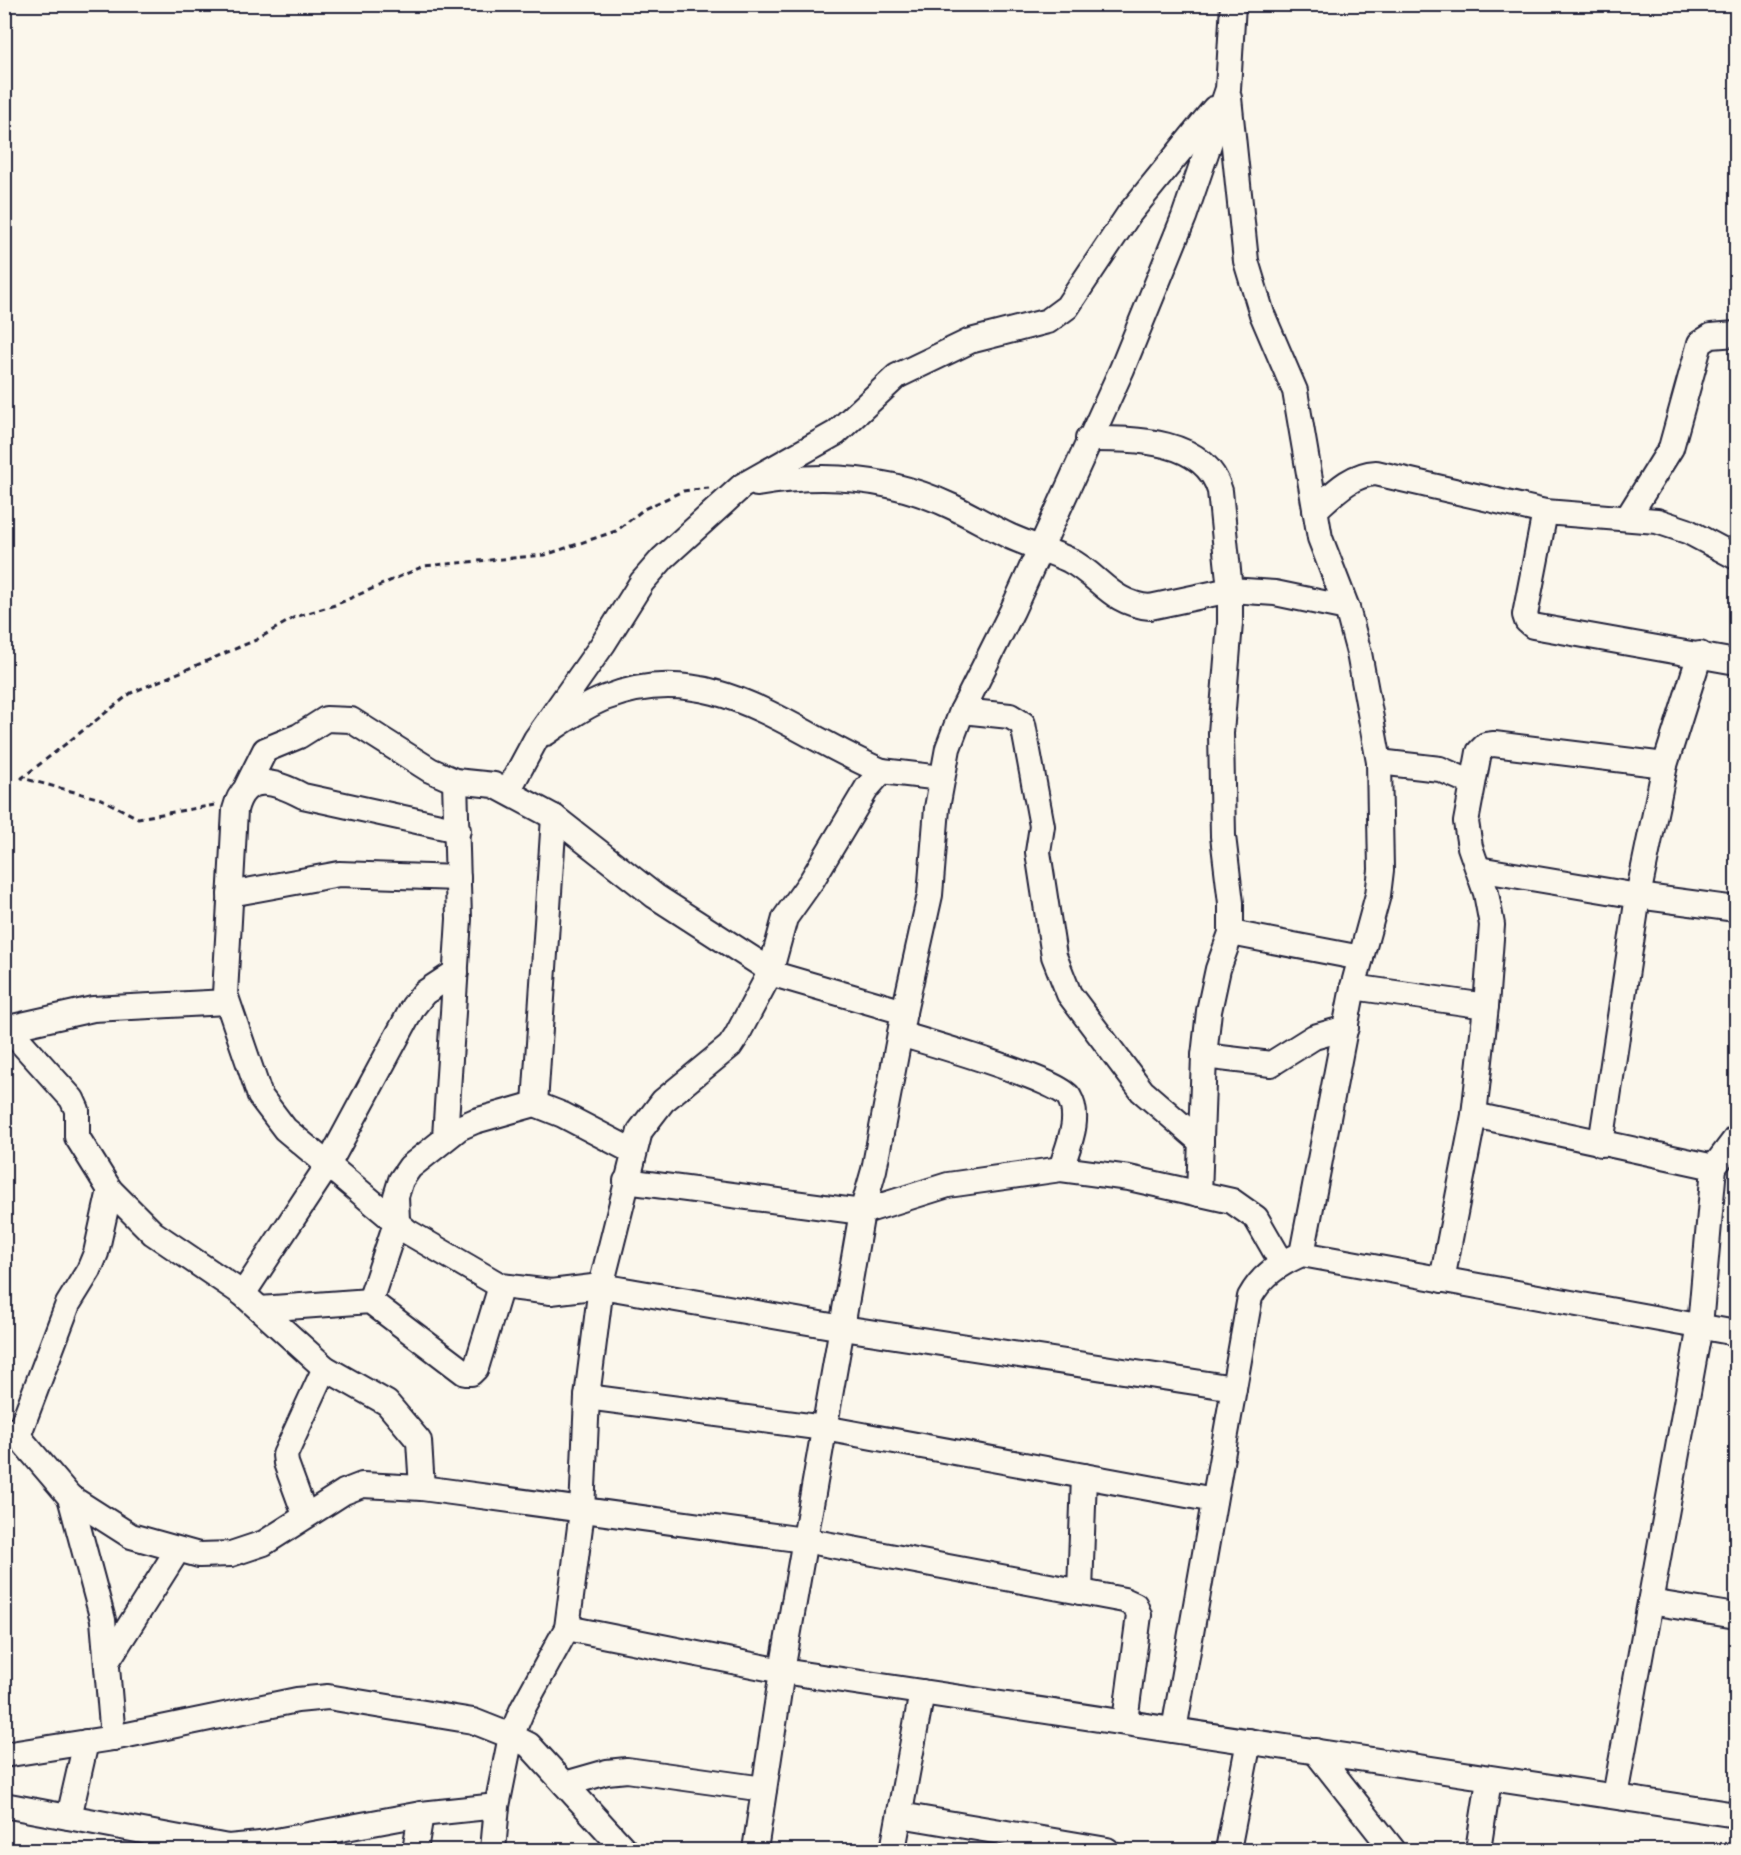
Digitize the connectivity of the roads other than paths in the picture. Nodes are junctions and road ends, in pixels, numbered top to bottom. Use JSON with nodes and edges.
{"nodes":[{"id":1,"x":1233,"y":4,"type":"edge"},
{"id":2,"x":1226,"y":95,"type":"junction"},
{"id":3,"x":1737,"y":334,"type":"edge"},
{"id":4,"x":1088,"y":439,"type":"junction"},
{"id":5,"x":742,"y":486,"type":"junction"},
{"id":6,"x":1315,"y":510,"type":"junction"},
{"id":7,"x":1545,"y":512,"type":"junction"},
{"id":8,"x":1628,"y":517,"type":"junction"},
{"id":9,"x":1039,"y":549,"type":"junction"},
{"id":10,"x":1737,"y":556,"type":"edge"},
{"id":11,"x":1230,"y":590,"type":"junction"},
{"id":12,"x":1347,"y":608,"type":"junction"},
{"id":13,"x":1700,"y":654,"type":"junction"},
{"id":14,"x":1737,"y":662,"type":"edge"},
{"id":15,"x":962,"y":711,"type":"junction"},
{"id":16,"x":536,"y":739,"type":"junction"},
{"id":17,"x":1379,"y":762,"type":"junction"},
{"id":18,"x":1665,"y":765,"type":"junction"},
{"id":19,"x":882,"y":771,"type":"junction"},
{"id":20,"x":941,"y":778,"type":"junction"},
{"id":21,"x":455,"y":781,"type":"junction"},
{"id":22,"x":1472,"y":783,"type":"junction"},
{"id":23,"x":508,"y":791,"type":"junction"},
{"id":24,"x":242,"y":793,"type":"junction"},
{"id":25,"x":554,"y":817,"type":"junction"},
{"id":26,"x":458,"y":830,"type":"junction"},
{"id":27,"x":1478,"y":869,"type":"junction"},
{"id":28,"x":458,"y":878,"type":"junction"},
{"id":29,"x":230,"y":894,"type":"junction"},
{"id":30,"x":1638,"y":896,"type":"junction"},
{"id":31,"x":1737,"y":909,"type":"edge"},
{"id":32,"x":1231,"y":933,"type":"junction"},
{"id":33,"x":1361,"y":958,"type":"junction"},
{"id":34,"x":456,"y":972,"type":"junction"},
{"id":35,"x":770,"y":973,"type":"junction"},
{"id":36,"x":1353,"y":987,"type":"junction"},
{"id":37,"x":227,"y":1002,"type":"junction"},
{"id":38,"x":1486,"y":1006,"type":"junction"},
{"id":39,"x":902,"y":1023,"type":"junction"},
{"id":40,"x":1346,"y":1028,"type":"junction"},
{"id":41,"x":6,"y":1029,"type":"edge"},
{"id":42,"x":1204,"y":1056,"type":"junction"},
{"id":43,"x":535,"y":1104,"type":"junction"},
{"id":44,"x":1474,"y":1115,"type":"junction"},
{"id":45,"x":445,"y":1137,"type":"junction"},
{"id":46,"x":1737,"y":1138,"type":"edge"},
{"id":47,"x":1201,"y":1142,"type":"junction"},
{"id":48,"x":1601,"y":1144,"type":"junction"},
{"id":49,"x":634,"y":1152,"type":"junction"},
{"id":50,"x":328,"y":1165,"type":"junction"},
{"id":51,"x":1714,"y":1167,"type":"junction"},
{"id":52,"x":1061,"y":1169,"type":"junction"},
{"id":53,"x":626,"y":1181,"type":"junction"},
{"id":54,"x":110,"y":1190,"type":"junction"},
{"id":55,"x":1199,"y":1194,"type":"junction"},
{"id":56,"x":862,"y":1212,"type":"junction"},
{"id":57,"x":397,"y":1220,"type":"junction"},
{"id":58,"x":1292,"y":1259,"type":"junction"},
{"id":59,"x":1442,"y":1280,"type":"junction"},
{"id":60,"x":501,"y":1286,"type":"junction"},
{"id":61,"x":601,"y":1286,"type":"junction"},
{"id":62,"x":251,"y":1301,"type":"junction"},
{"id":63,"x":370,"y":1301,"type":"junction"},
{"id":64,"x":1700,"y":1326,"type":"junction"},
{"id":65,"x":843,"y":1328,"type":"junction"},
{"id":66,"x":1737,"y":1333,"type":"edge"},
{"id":67,"x":325,"y":1368,"type":"junction"},
{"id":68,"x":1234,"y":1388,"type":"junction"},
{"id":69,"x":587,"y":1397,"type":"junction"},
{"id":70,"x":824,"y":1428,"type":"junction"},
{"id":71,"x":11,"y":1432,"type":"edge"},
{"id":72,"x":1084,"y":1476,"type":"junction"},
{"id":73,"x":422,"y":1488,"type":"junction"},
{"id":74,"x":70,"y":1497,"type":"junction"},
{"id":75,"x":1214,"y":1500,"type":"junction"},
{"id":76,"x":582,"y":1511,"type":"junction"},
{"id":77,"x":305,"y":1515,"type":"junction"},
{"id":78,"x":804,"y":1540,"type":"junction"},
{"id":79,"x":177,"y":1551,"type":"junction"},
{"id":80,"x":1080,"y":1592,"type":"junction"},
{"id":81,"x":1650,"y":1602,"type":"junction"},
{"id":82,"x":1737,"y":1616,"type":"edge"},
{"id":83,"x":567,"y":1628,"type":"junction"},
{"id":84,"x":108,"y":1660,"type":"junction"},
{"id":85,"x":782,"y":1671,"type":"junction"},
{"id":86,"x":922,"y":1692,"type":"junction"},
{"id":87,"x":1125,"y":1722,"type":"junction"},
{"id":88,"x":1174,"y":1730,"type":"junction"},
{"id":89,"x":511,"y":1736,"type":"junction"},
{"id":90,"x":113,"y":1738,"type":"junction"},
{"id":91,"x":1249,"y":1741,"type":"junction"},
{"id":92,"x":86,"y":1742,"type":"junction"},
{"id":93,"x":1315,"y":1751,"type":"junction"},
{"id":94,"x":4,"y":1755,"type":"edge"},
{"id":95,"x":1489,"y":1780,"type":"junction"},
{"id":96,"x":565,"y":1784,"type":"junction"},
{"id":97,"x":764,"y":1789,"type":"junction"},
{"id":98,"x":1615,"y":1796,"type":"junction"},
{"id":99,"x":4,"y":1805,"type":"edge"},
{"id":100,"x":497,"y":1806,"type":"junction"},
{"id":101,"x":421,"y":1814,"type":"junction"},
{"id":102,"x":900,"y":1815,"type":"junction"},
{"id":103,"x":1737,"y":1815,"type":"edge"},
{"id":104,"x":69,"y":1817,"type":"junction"},
{"id":105,"x":1063,"y":1847,"type":"edge"},
{"id":106,"x":415,"y":1851,"type":"edge"},
{"id":107,"x":493,"y":1851,"type":"edge"},
{"id":108,"x":625,"y":1851,"type":"edge"},
{"id":109,"x":755,"y":1851,"type":"edge"},
{"id":110,"x":893,"y":1851,"type":"edge"},
{"id":111,"x":1107,"y":1851,"type":"edge"},
{"id":112,"x":1228,"y":1851,"type":"edge"},
{"id":113,"x":1393,"y":1851,"type":"edge"},
{"id":114,"x":1478,"y":1851,"type":"edge"}],
"edges":[{"from":1,"to":2,"type":"street"},
{"from":2,"to":4,"type":"street"},
{"from":2,"to":5,"type":"street"},
{"from":2,"to":6,"type":"street"},
{"from":3,"to":8,"type":"street"},
{"from":4,"to":9,"type":"street"},
{"from":4,"to":11,"type":"street"},
{"from":5,"to":9,"type":"street"},
{"from":5,"to":16,"type":"street"},
{"from":6,"to":7,"type":"street"},
{"from":6,"to":12,"type":"street"},
{"from":7,"to":8,"type":"street"},
{"from":7,"to":13,"type":"street"},
{"from":8,"to":10,"type":"street"},
{"from":9,"to":11,"type":"street"},
{"from":9,"to":15,"type":"street"},
{"from":11,"to":12,"type":"street"},
{"from":11,"to":32,"type":"street"},
{"from":12,"to":17,"type":"street"},
{"from":13,"to":14,"type":"street"},
{"from":13,"to":18,"type":"street"},
{"from":15,"to":20,"type":"street"},
{"from":15,"to":47,"type":"street"},
{"from":16,"to":19,"type":"street"},
{"from":16,"to":23,"type":"street"},
{"from":17,"to":22,"type":"street"},
{"from":17,"to":33,"type":"street"},
{"from":18,"to":22,"type":"street"},
{"from":18,"to":30,"type":"street"},
{"from":19,"to":20,"type":"street"},
{"from":19,"to":35,"type":"street"},
{"from":20,"to":39,"type":"street"},
{"from":21,"to":23,"type":"street"},
{"from":21,"to":24,"type":"street"},
{"from":21,"to":26,"type":"street"},
{"from":22,"to":27,"type":"street"},
{"from":23,"to":25,"type":"street"},
{"from":24,"to":26,"type":"street"},
{"from":24,"to":29,"type":"street"},
{"from":25,"to":35,"type":"street"},
{"from":25,"to":43,"type":"street"},
{"from":26,"to":28,"type":"street"},
{"from":27,"to":30,"type":"street"},
{"from":27,"to":38,"type":"street"},
{"from":28,"to":29,"type":"street"},
{"from":28,"to":34,"type":"street"},
{"from":29,"to":37,"type":"street"},
{"from":30,"to":31,"type":"street"},
{"from":30,"to":48,"type":"street"},
{"from":32,"to":33,"type":"street"},
{"from":32,"to":42,"type":"street"},
{"from":33,"to":36,"type":"street"},
{"from":34,"to":45,"type":"street"},
{"from":34,"to":50,"type":"street"},
{"from":35,"to":39,"type":"street"},
{"from":35,"to":49,"type":"street"},
{"from":36,"to":38,"type":"street"},
{"from":36,"to":40,"type":"street"},
{"from":37,"to":41,"type":"street"},
{"from":37,"to":50,"type":"street"},
{"from":38,"to":44,"type":"street"},
{"from":39,"to":52,"type":"street"},
{"from":39,"to":56,"type":"street"},
{"from":40,"to":42,"type":"street"},
{"from":40,"to":58,"type":"street"},
{"from":41,"to":54,"type":"street"},
{"from":42,"to":47,"type":"street"},
{"from":43,"to":45,"type":"street"},
{"from":43,"to":49,"type":"street"},
{"from":44,"to":48,"type":"street"},
{"from":44,"to":59,"type":"street"},
{"from":45,"to":57,"type":"street"},
{"from":46,"to":51,"type":"street"},
{"from":47,"to":55,"type":"street"},
{"from":48,"to":51,"type":"street"},
{"from":49,"to":53,"type":"street"},
{"from":50,"to":57,"type":"street"},
{"from":50,"to":62,"type":"street"},
{"from":51,"to":64,"type":"street"},
{"from":52,"to":55,"type":"street"},
{"from":52,"to":56,"type":"street"},
{"from":53,"to":56,"type":"street"},
{"from":53,"to":61,"type":"street"},
{"from":54,"to":62,"type":"street"},
{"from":54,"to":71,"type":"street"},
{"from":55,"to":58,"type":"street"},
{"from":56,"to":65,"type":"street"},
{"from":57,"to":60,"type":"street"},
{"from":57,"to":63,"type":"street"},
{"from":58,"to":59,"type":"street"},
{"from":58,"to":68,"type":"street"},
{"from":59,"to":64,"type":"street"},
{"from":60,"to":61,"type":"street"},
{"from":60,"to":63,"type":"street"},
{"from":61,"to":65,"type":"street"},
{"from":61,"to":69,"type":"street"},
{"from":62,"to":63,"type":"street"},
{"from":62,"to":67,"type":"street"},
{"from":64,"to":66,"type":"street"},
{"from":64,"to":81,"type":"street"},
{"from":65,"to":68,"type":"street"},
{"from":65,"to":70,"type":"street"},
{"from":67,"to":73,"type":"street"},
{"from":67,"to":77,"type":"street"},
{"from":68,"to":75,"type":"street"},
{"from":69,"to":70,"type":"street"},
{"from":69,"to":76,"type":"street"},
{"from":70,"to":72,"type":"street"},
{"from":70,"to":78,"type":"street"},
{"from":71,"to":74,"type":"street"},
{"from":72,"to":75,"type":"street"},
{"from":72,"to":80,"type":"street"},
{"from":73,"to":76,"type":"street"},
{"from":73,"to":77,"type":"street"},
{"from":74,"to":79,"type":"street"},
{"from":74,"to":84,"type":"street"},
{"from":75,"to":88,"type":"street"},
{"from":76,"to":78,"type":"street"},
{"from":76,"to":83,"type":"street"},
{"from":77,"to":79,"type":"street"},
{"from":78,"to":80,"type":"street"},
{"from":78,"to":85,"type":"street"},
{"from":79,"to":84,"type":"street"},
{"from":80,"to":87,"type":"street"},
{"from":81,"to":82,"type":"street"},
{"from":81,"to":98,"type":"street"},
{"from":83,"to":85,"type":"street"},
{"from":83,"to":89,"type":"street"},
{"from":84,"to":90,"type":"street"},
{"from":85,"to":86,"type":"street"},
{"from":85,"to":97,"type":"street"},
{"from":86,"to":87,"type":"street"},
{"from":86,"to":102,"type":"street"},
{"from":87,"to":88,"type":"street"},
{"from":88,"to":91,"type":"street"},
{"from":89,"to":90,"type":"street"},
{"from":89,"to":96,"type":"street"},
{"from":89,"to":100,"type":"street"},
{"from":90,"to":92,"type":"street"},
{"from":91,"to":93,"type":"street"},
{"from":91,"to":112,"type":"street"},
{"from":92,"to":94,"type":"street"},
{"from":92,"to":104,"type":"street"},
{"from":93,"to":95,"type":"street"},
{"from":93,"to":113,"type":"street"},
{"from":95,"to":98,"type":"street"},
{"from":95,"to":114,"type":"street"},
{"from":96,"to":97,"type":"street"},
{"from":96,"to":108,"type":"street"},
{"from":97,"to":109,"type":"street"},
{"from":98,"to":103,"type":"street"},
{"from":99,"to":104,"type":"street"},
{"from":100,"to":101,"type":"street"},
{"from":100,"to":107,"type":"street"},
{"from":101,"to":104,"type":"street"},
{"from":101,"to":106,"type":"street"},
{"from":102,"to":105,"type":"street"},
{"from":102,"to":110,"type":"street"},
{"from":105,"to":111,"type":"street"}]}
